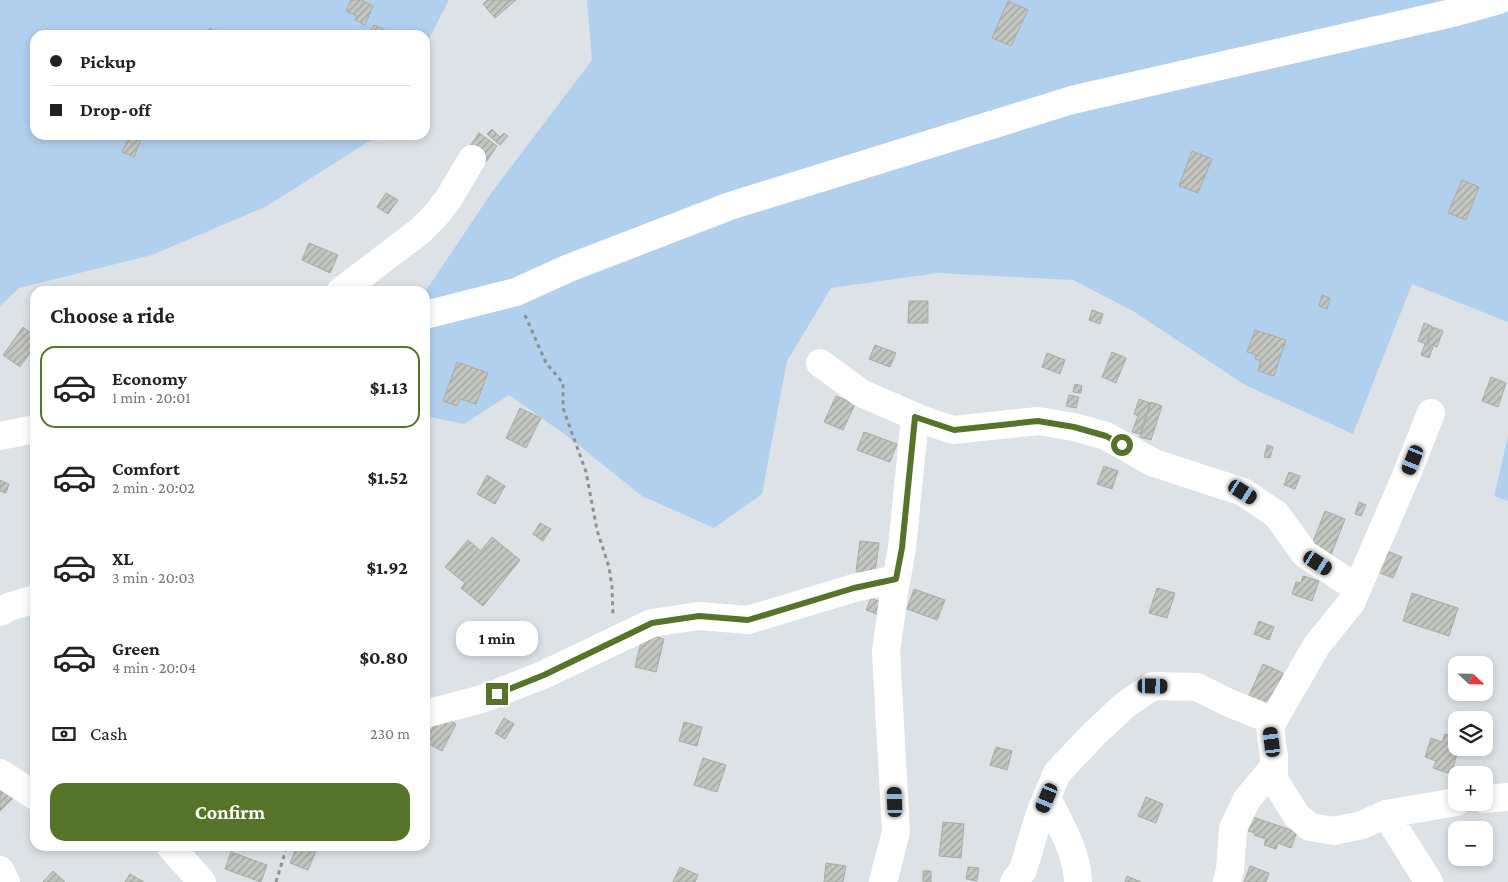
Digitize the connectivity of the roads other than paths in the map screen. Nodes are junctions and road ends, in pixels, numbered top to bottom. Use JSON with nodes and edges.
{"nodes":[{"id":1,"x":1499,"y":0,"type":"edge"},
{"id":2,"x":472,"y":158,"type":"dead end"},
{"id":3,"x":347,"y":286,"type":"edge"},
{"id":4,"x":430,"y":314,"type":"edge"},
{"id":5,"x":820,"y":362,"type":"dead end"},
{"id":6,"x":1431,"y":413,"type":"dead end"},
{"id":7,"x":915,"y":417,"type":"junction"},
{"id":8,"x":30,"y":430,"type":"edge"},
{"id":9,"x":0,"y":436,"type":"edge"},
{"id":10,"x":896,"y":579,"type":"junction"},
{"id":11,"x":1357,"y":588,"type":"junction"},
{"id":12,"x":30,"y":601,"type":"edge"},
{"id":13,"x":0,"y":612,"type":"edge"},
{"id":14,"x":430,"y":713,"type":"edge"},
{"id":15,"x":1270,"y":726,"type":"junction"},
{"id":16,"x":1274,"y":767,"type":"junction"},
{"id":17,"x":0,"y":773,"type":"edge"},
{"id":18,"x":30,"y":793,"type":"edge"},
{"id":19,"x":1508,"y":797,"type":"edge"},
{"id":20,"x":1047,"y":798,"type":"junction"},
{"id":21,"x":1493,"y":798,"type":"edge"},
{"id":22,"x":1448,"y":803,"type":"edge"},
{"id":23,"x":1386,"y":814,"type":"junction"},
{"id":24,"x":174,"y":851,"type":"edge"},
{"id":25,"x":0,"y":870,"type":"edge"},
{"id":26,"x":6,"y":882,"type":"edge"},
{"id":27,"x":202,"y":882,"type":"edge"},
{"id":28,"x":883,"y":882,"type":"edge"},
{"id":29,"x":1014,"y":882,"type":"edge"},
{"id":30,"x":1078,"y":882,"type":"edge"},
{"id":31,"x":1227,"y":882,"type":"edge"},
{"id":32,"x":1429,"y":882,"type":"edge"}],
"edges":[{"from":1,"to":4,"type":"street"},
{"from":2,"to":3,"type":"street"},
{"from":5,"to":7,"type":"street"},
{"from":6,"to":11,"type":"street"},
{"from":7,"to":10,"type":"street"},
{"from":7,"to":11,"type":"street"},
{"from":8,"to":9,"type":"street"},
{"from":10,"to":14,"type":"street"},
{"from":10,"to":28,"type":"street"},
{"from":11,"to":15,"type":"street"},
{"from":12,"to":13,"type":"street"},
{"from":15,"to":16,"type":"street"},
{"from":15,"to":20,"type":"street"},
{"from":16,"to":23,"type":"street"},
{"from":16,"to":31,"type":"street"},
{"from":17,"to":18,"type":"street"},
{"from":19,"to":21,"type":"street"},
{"from":20,"to":29,"type":"street"},
{"from":20,"to":30,"type":"street"},
{"from":22,"to":23,"type":"street"},
{"from":23,"to":32,"type":"street"},
{"from":24,"to":27,"type":"street"},
{"from":25,"to":26,"type":"street"}]}
